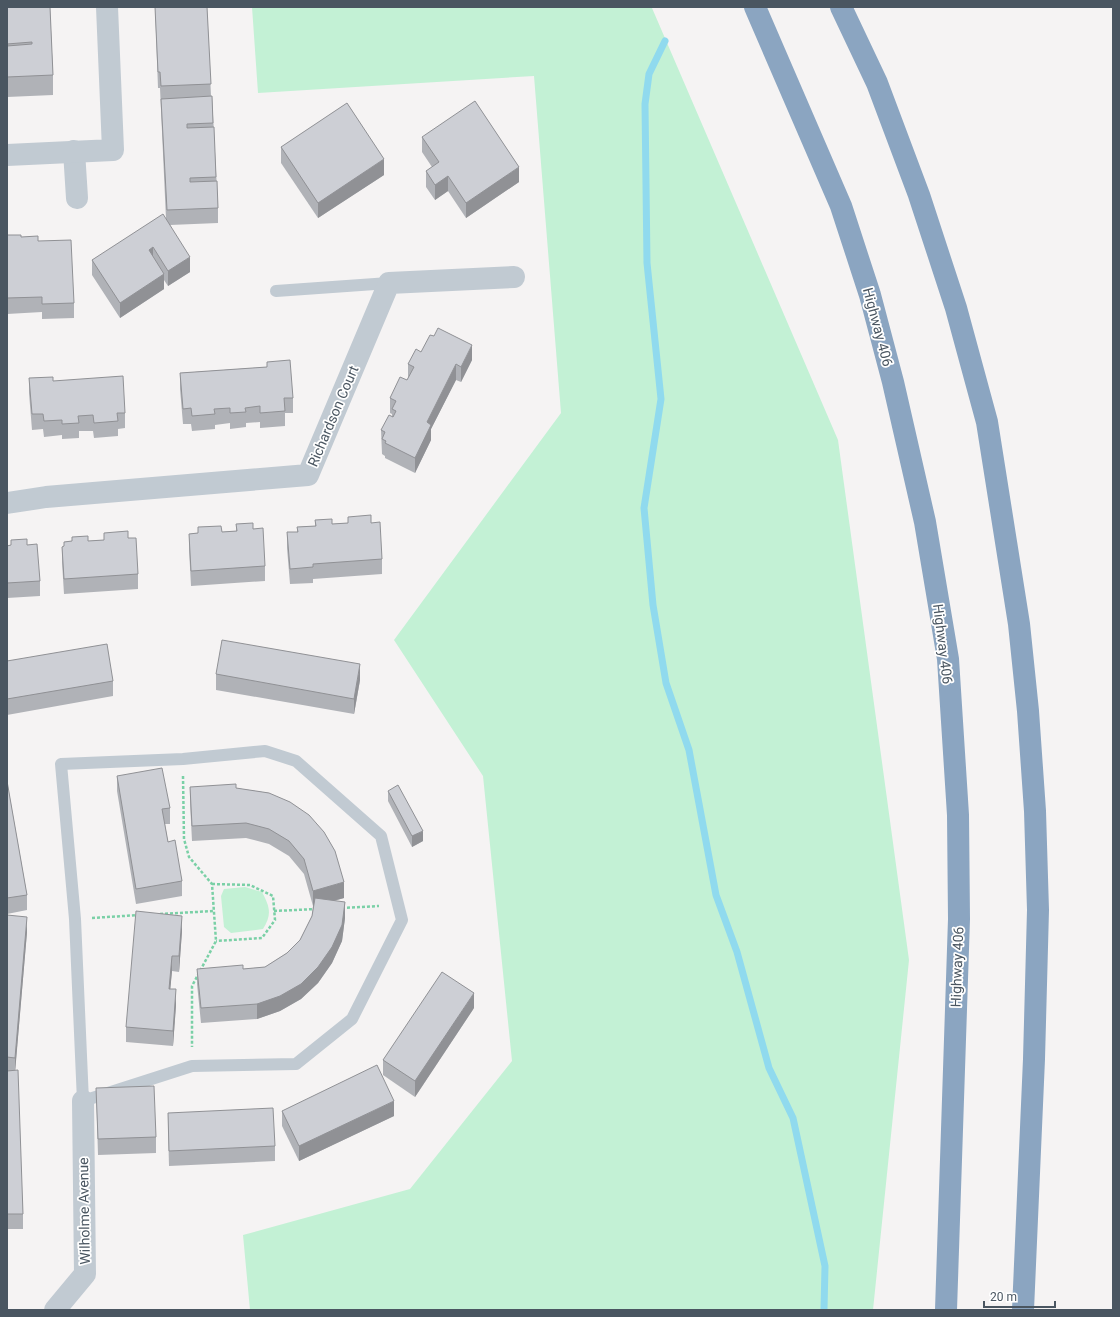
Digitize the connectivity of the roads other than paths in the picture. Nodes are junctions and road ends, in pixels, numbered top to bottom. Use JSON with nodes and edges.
{"nodes":[{"id":1,"x":107,"y":7,"type":"edge"},
{"id":2,"x":755,"y":7,"type":"edge"},
{"id":3,"x":841,"y":7,"type":"edge"},
{"id":4,"x":74,"y":151,"type":"junction"},
{"id":5,"x":7,"y":155,"type":"edge"},
{"id":6,"x":76,"y":198,"type":"dead end"},
{"id":7,"x":514,"y":277,"type":"dead end"},
{"id":8,"x":388,"y":283,"type":"junction"},
{"id":9,"x":276,"y":291,"type":"dead end"},
{"id":10,"x":7,"y":503,"type":"edge"},
{"id":11,"x":83,"y":1101,"type":"junction"},
{"id":12,"x":55,"y":1310,"type":"edge"},
{"id":13,"x":946,"y":1310,"type":"edge"},
{"id":14,"x":1023,"y":1310,"type":"edge"}],
"edges":[{"from":1,"to":4,"type":"street"},
{"from":2,"to":13,"type":"highway","name":"Highway 406"},
{"from":3,"to":14,"type":"highway"},
{"from":4,"to":5,"type":"street"},
{"from":4,"to":6,"type":"street"},
{"from":7,"to":8,"type":"street"},
{"from":8,"to":9,"type":"lane"},
{"from":8,"to":10,"type":"street","name":"Richardson Court"},
{"from":11,"to":11,"type":"lane"},
{"from":11,"to":12,"type":"street","name":"Wilholme Avenue"}]}
